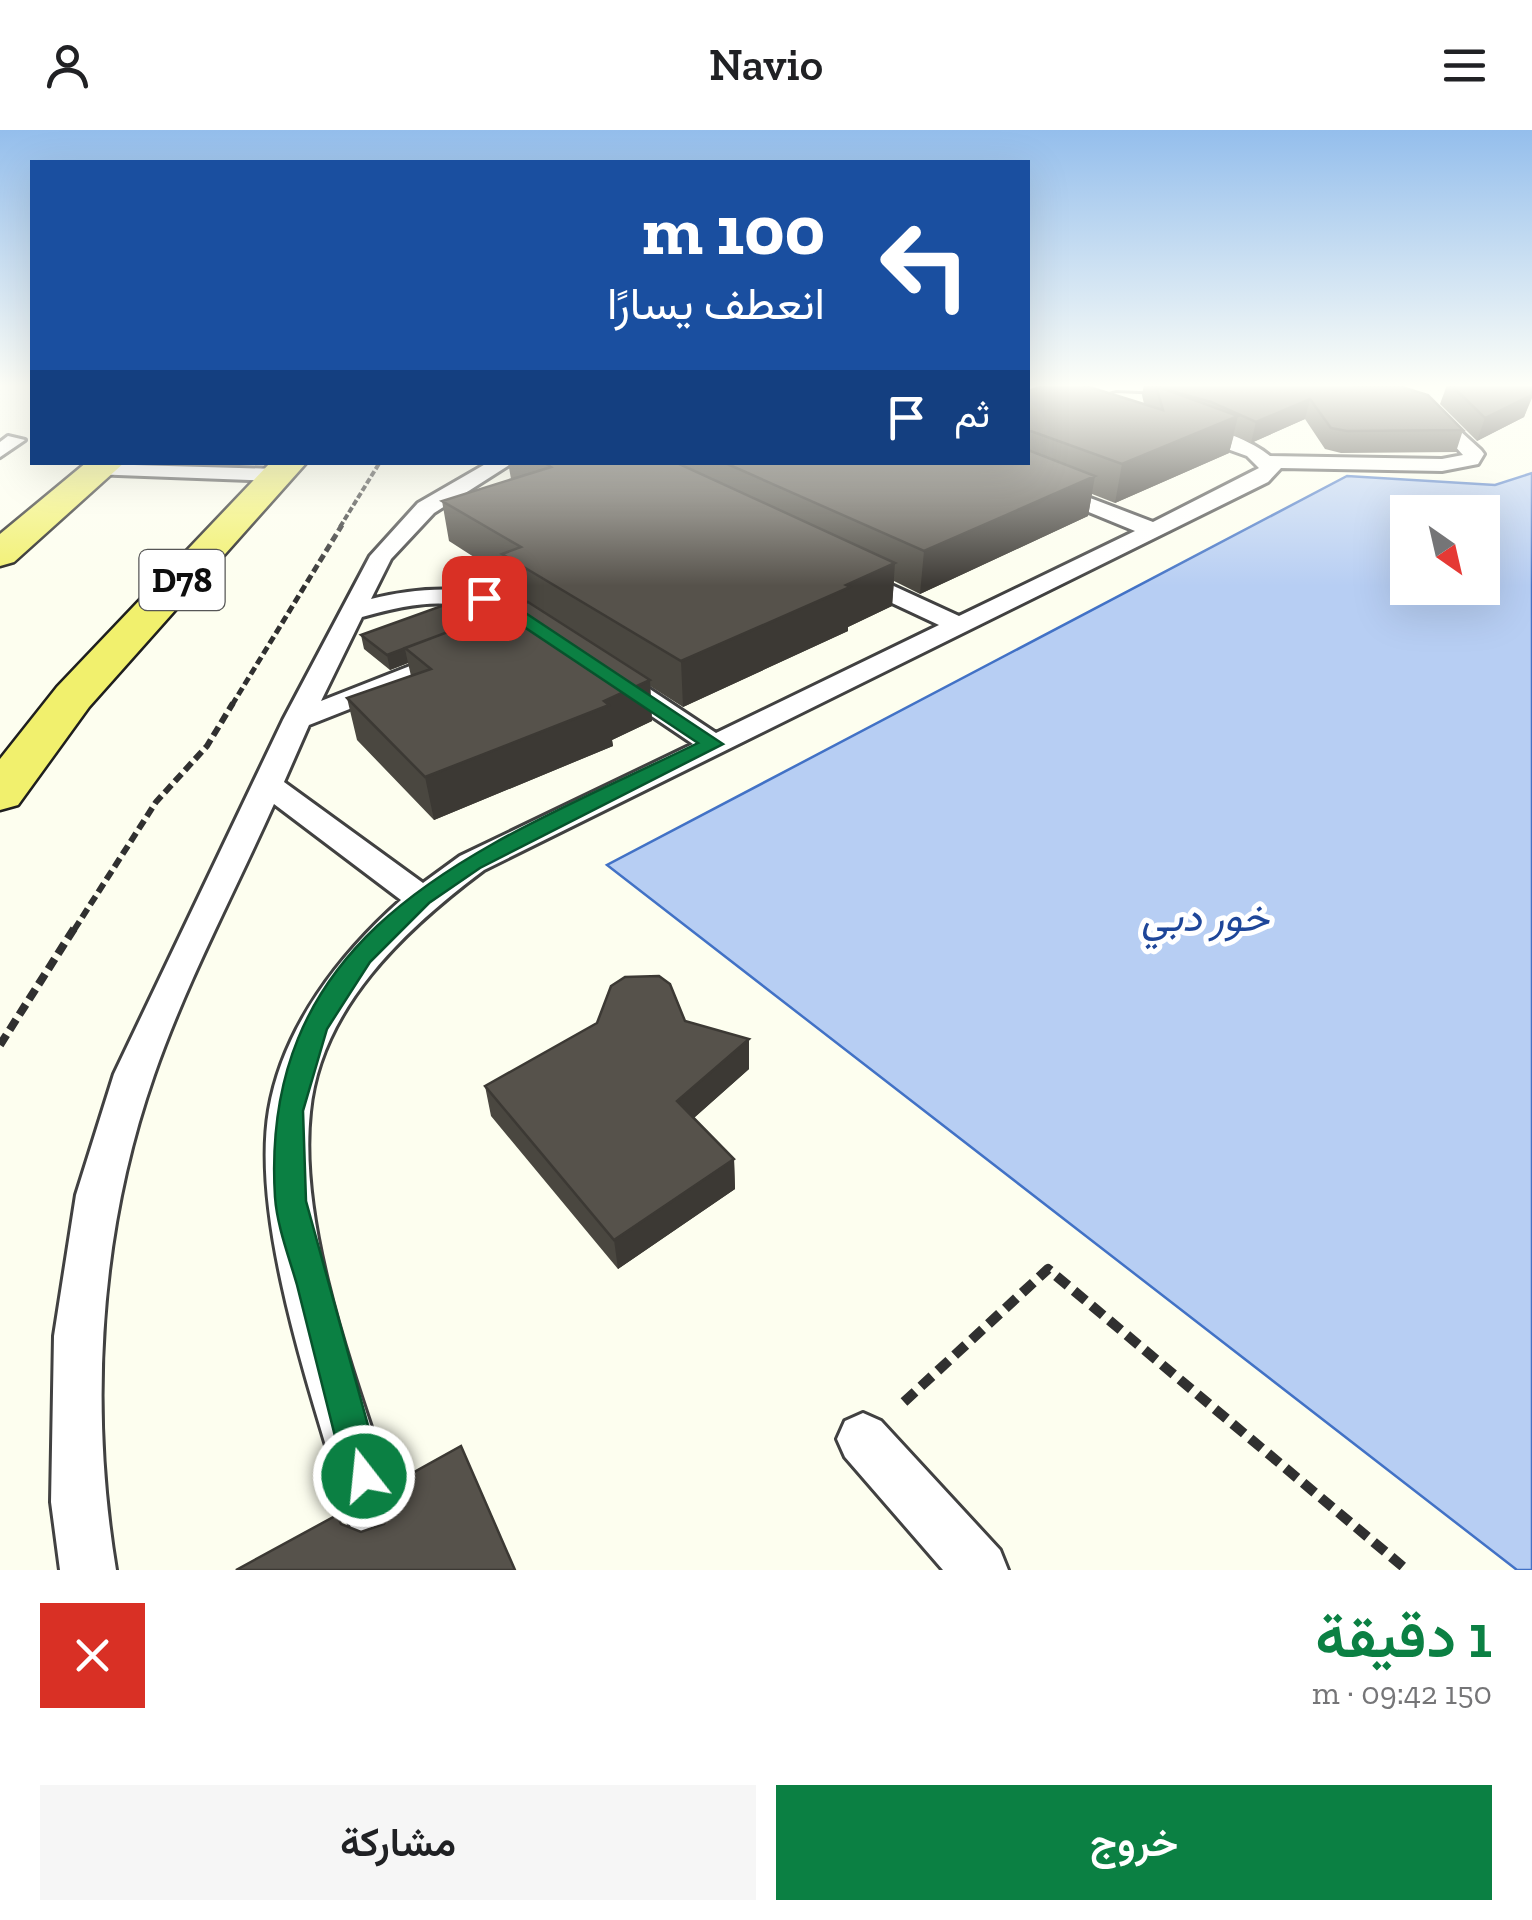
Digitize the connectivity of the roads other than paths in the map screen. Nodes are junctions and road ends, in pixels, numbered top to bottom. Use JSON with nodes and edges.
{"nodes":[{"id":1,"x":1252,"y":452,"type":"edge"},
{"id":2,"x":1472,"y":452,"type":"edge"},
{"id":3,"x":1269,"y":462,"type":"junction"},
{"id":4,"x":498,"y":465,"type":"edge"},
{"id":5,"x":985,"y":465,"type":"edge"},
{"id":6,"x":104,"y":466,"type":"edge"},
{"id":7,"x":284,"y":469,"type":"edge"},
{"id":8,"x":1152,"y":530,"type":"junction"},
{"id":9,"x":0,"y":554,"type":"edge"},
{"id":10,"x":838,"y":568,"type":"edge"},
{"id":11,"x":354,"y":612,"type":"junction"},
{"id":12,"x":958,"y":625,"type":"junction"},
{"id":13,"x":536,"y":627,"type":"junction"},
{"id":14,"x":568,"y":648,"type":"edge"},
{"id":15,"x":600,"y":669,"type":"edge"},
{"id":16,"x":296,"y":720,"type":"junction"},
{"id":17,"x":713,"y":744,"type":"junction"},
{"id":18,"x":267,"y":784,"type":"junction"},
{"id":19,"x":0,"y":794,"type":"edge"},
{"id":20,"x":421,"y":898,"type":"junction"},
{"id":21,"x":863,"y":1440,"type":"road end"},
{"id":22,"x":382,"y":1542,"type":"edge"},
{"id":23,"x":88,"y":1570,"type":"edge"},
{"id":24,"x":980,"y":1570,"type":"edge"}],
"edges":[{"from":1,"to":3,"type":"lane"},
{"from":2,"to":3,"type":"lane"},
{"from":3,"to":8,"type":"lane"},
{"from":4,"to":11,"type":"lane"},
{"from":5,"to":8,"type":"lane"},
{"from":6,"to":7,"type":"lane"},
{"from":6,"to":9,"type":"main road"},
{"from":7,"to":19,"type":"main road","number":"D78"},
{"from":8,"to":12,"type":"lane"},
{"from":10,"to":12,"type":"lane"},
{"from":11,"to":13,"type":"lane"},
{"from":11,"to":16,"type":"lane"},
{"from":12,"to":17,"type":"lane"},
{"from":13,"to":14,"type":"lane"},
{"from":13,"to":16,"type":"lane"},
{"from":15,"to":17,"type":"lane"},
{"from":16,"to":18,"type":"lane"},
{"from":17,"to":20,"type":"lane"},
{"from":18,"to":20,"type":"lane"},
{"from":18,"to":23,"type":"lane"},
{"from":20,"to":22,"type":"lane"},
{"from":21,"to":24,"type":"lane"}]}
